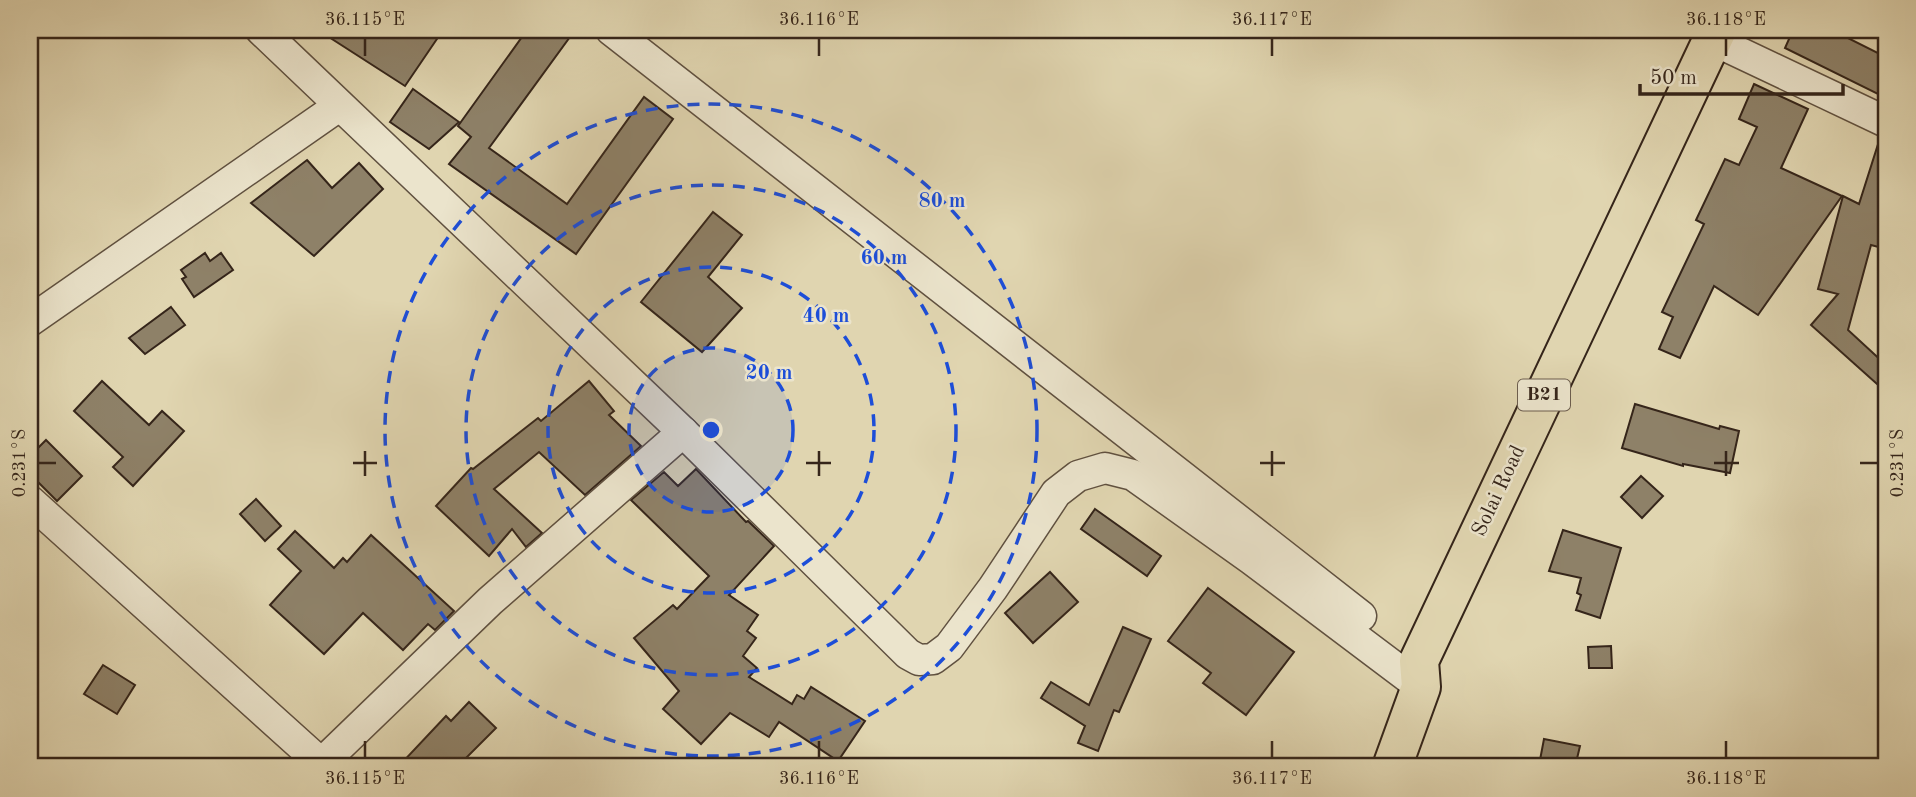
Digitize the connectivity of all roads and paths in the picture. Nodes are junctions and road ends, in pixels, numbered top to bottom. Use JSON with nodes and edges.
{"nodes":[{"id":1,"x":261,"y":30,"type":"edge"},
{"id":2,"x":611,"y":30,"type":"edge"},
{"id":3,"x":1715,"y":35,"type":"edge"},
{"id":4,"x":340,"y":106,"type":"junction"},
{"id":5,"x":1886,"y":122,"type":"edge"},
{"id":6,"x":30,"y":321,"type":"edge"},
{"id":7,"x":683,"y":432,"type":"junction"},
{"id":8,"x":30,"y":501,"type":"edge"},
{"id":9,"x":1420,"y":674,"type":"junction"},
{"id":10,"x":323,"y":765,"type":"edge"},
{"id":11,"x":1392,"y":767,"type":"edge"}],
"edges":[{"from":1,"to":4,"type":"street"},
{"from":2,"to":9,"type":"street"},
{"from":3,"to":5,"type":"street"},
{"from":3,"to":9,"type":"highway","name":"Solai Road","number":"B21"},
{"from":4,"to":6,"type":"street"},
{"from":4,"to":7,"type":"street"},
{"from":7,"to":9,"type":"street"},
{"from":7,"to":10,"type":"street"},
{"from":8,"to":10,"type":"street"},
{"from":9,"to":11,"type":"highway","name":"Solai Road","number":"B21"}]}
